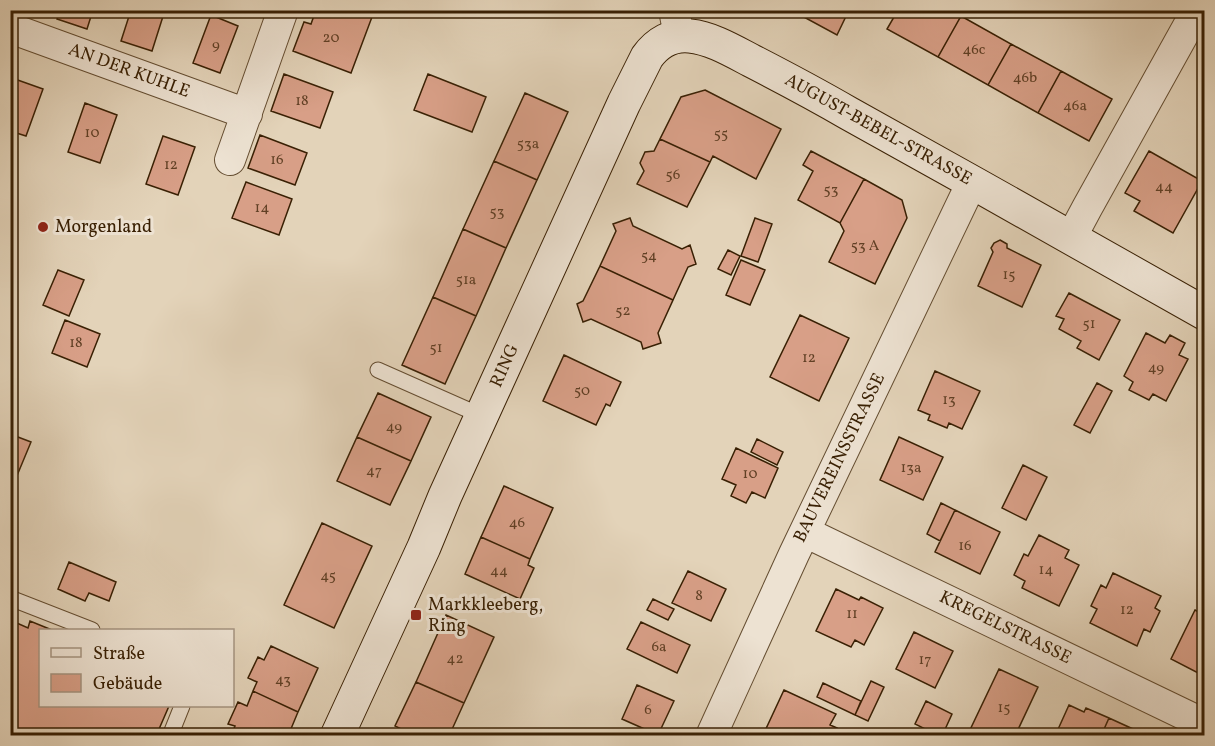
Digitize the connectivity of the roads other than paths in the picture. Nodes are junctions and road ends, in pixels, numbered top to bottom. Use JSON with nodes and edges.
{"nodes":[{"id":1,"x":283,"y":10,"type":"edge"},
{"id":2,"x":1197,"y":10,"type":"edge"},
{"id":3,"x":677,"y":23,"type":"edge"},
{"id":4,"x":10,"y":28,"type":"edge"},
{"id":5,"x":247,"y":114,"type":"junction"},
{"id":6,"x":230,"y":160,"type":"dead end"},
{"id":7,"x":972,"y":182,"type":"junction"},
{"id":8,"x":1071,"y":238,"type":"junction"},
{"id":9,"x":1204,"y":313,"type":"edge"},
{"id":10,"x":378,"y":370,"type":"dead end"},
{"id":11,"x":482,"y":416,"type":"junction"},
{"id":12,"x":805,"y":532,"type":"junction"},
{"id":13,"x":10,"y":598,"type":"edge"},
{"id":14,"x":89,"y":629,"type":"edge"},
{"id":15,"x":181,"y":707,"type":"edge"},
{"id":16,"x":1204,"y":724,"type":"edge"},
{"id":17,"x":170,"y":735,"type":"edge"},
{"id":18,"x":336,"y":735,"type":"edge"},
{"id":19,"x":711,"y":735,"type":"edge"}],
"edges":[{"from":1,"to":5,"type":"street"},
{"from":2,"to":8,"type":"street"},
{"from":3,"to":7,"type":"street","name":"AUGUST-BEBEL-STRASSE"},
{"from":3,"to":11,"type":"street","name":"RING"},
{"from":4,"to":5,"type":"street","name":"AN DER KUHLE"},
{"from":5,"to":6,"type":"street"},
{"from":7,"to":8,"type":"street","name":"AUGUST-BEBEL-STRASSE"},
{"from":7,"to":12,"type":"street","name":"BAUVEREINSSTRASSE"},
{"from":8,"to":9,"type":"street","name":"AUGUST-BEBEL-STRASSE"},
{"from":10,"to":11,"type":"lane"},
{"from":11,"to":18,"type":"street","name":"RING"},
{"from":12,"to":16,"type":"street","name":"KREGELSTRASSE"},
{"from":12,"to":19,"type":"street","name":"BAUVEREINSSTRASSE"},
{"from":13,"to":14,"type":"lane"},
{"from":15,"to":17,"type":"lane"}]}
